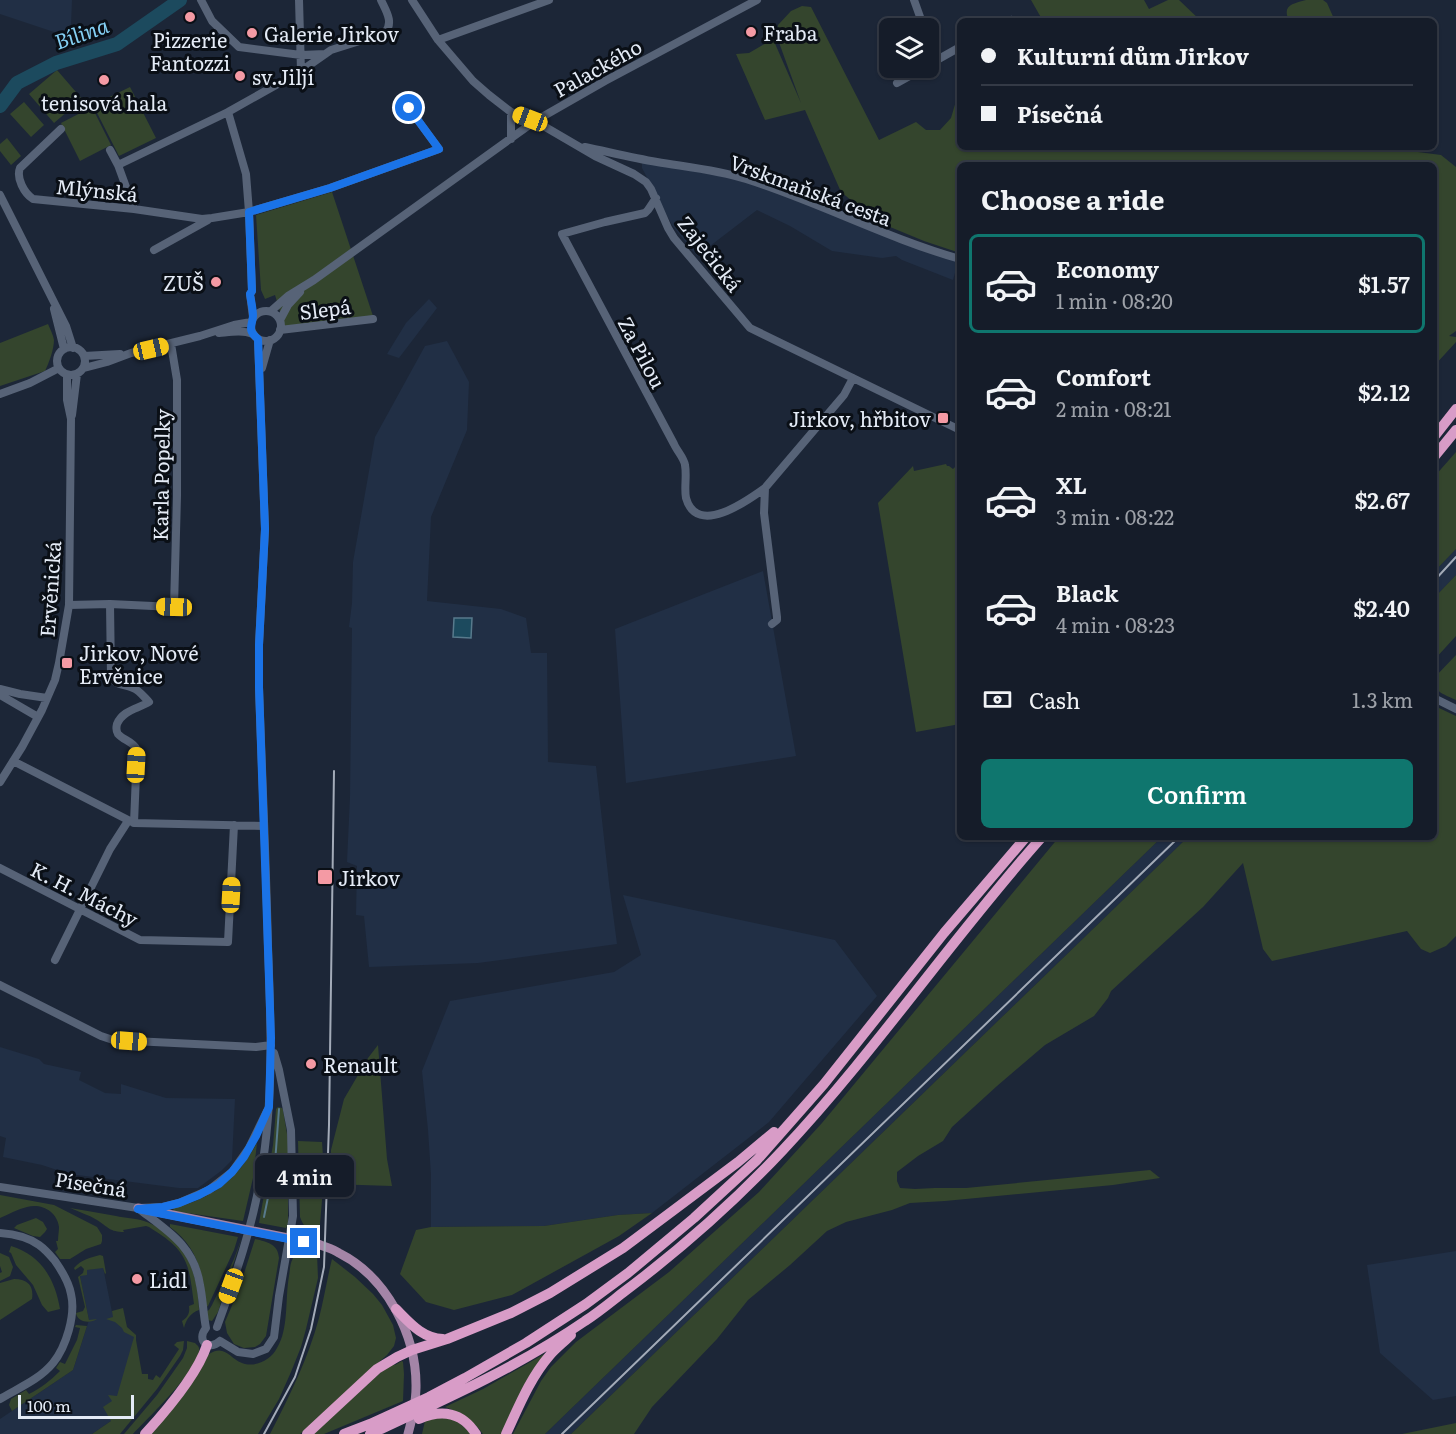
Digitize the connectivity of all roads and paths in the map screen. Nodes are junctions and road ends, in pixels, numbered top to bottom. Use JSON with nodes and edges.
{"nodes":[{"id":1,"x":201,"y":0,"type":"edge"},
{"id":2,"x":299,"y":0,"type":"edge"},
{"id":3,"x":381,"y":0,"type":"edge"},
{"id":4,"x":412,"y":0,"type":"edge"},
{"id":5,"x":549,"y":0,"type":"edge"},
{"id":6,"x":757,"y":0,"type":"edge"},
{"id":7,"x":914,"y":0,"type":"edge"},
{"id":8,"x":535,"y":3,"type":"edge"},
{"id":9,"x":920,"y":18,"type":"edge"},
{"id":10,"x":438,"y":40,"type":"junction"},
{"id":11,"x":957,"y":49,"type":"edge"},
{"id":12,"x":325,"y":54,"type":"junction"},
{"id":13,"x":301,"y":55,"type":"junction"},
{"id":14,"x":939,"y":59,"type":"edge"},
{"id":15,"x":301,"y":71,"type":"junction"},
{"id":16,"x":906,"y":78,"type":"edge"},
{"id":17,"x":897,"y":83,"type":"dead end"},
{"id":18,"x":409,"y":108,"type":"dead end"},
{"id":19,"x":228,"y":112,"type":"junction"},
{"id":20,"x":511,"y":112,"type":"junction"},
{"id":21,"x":535,"y":122,"type":"junction"},
{"id":22,"x":61,"y":129,"type":"dead end"},
{"id":23,"x":511,"y":139,"type":"junction"},
{"id":24,"x":578,"y":146,"type":"junction"},
{"id":25,"x":110,"y":150,"type":"dead end"},
{"id":26,"x":118,"y":165,"type":"junction"},
{"id":27,"x":0,"y":195,"type":"edge"},
{"id":28,"x":656,"y":198,"type":"junction"},
{"id":29,"x":134,"y":209,"type":"junction"},
{"id":30,"x":249,"y":212,"type":"junction"},
{"id":31,"x":212,"y":218,"type":"junction"},
{"id":32,"x":154,"y":250,"type":"dead end"},
{"id":33,"x":957,"y":258,"type":"edge"},
{"id":34,"x":314,"y":280,"type":"junction"},
{"id":35,"x":252,"y":291,"type":"junction"},
{"id":36,"x":52,"y":299,"type":"junction"},
{"id":37,"x":267,"y":311,"type":"junction"},
{"id":38,"x":373,"y":319,"type":"dead end"},
{"id":39,"x":252,"y":320,"type":"junction"},
{"id":40,"x":280,"y":320,"type":"junction"},
{"id":41,"x":280,"y":330,"type":"junction"},
{"id":42,"x":200,"y":336,"type":"junction"},
{"id":43,"x":255,"y":337,"type":"junction"},
{"id":44,"x":270,"y":340,"type":"junction"},
{"id":45,"x":171,"y":344,"type":"junction"},
{"id":46,"x":73,"y":348,"type":"junction"},
{"id":47,"x":64,"y":350,"type":"junction"},
{"id":48,"x":131,"y":353,"type":"junction"},
{"id":49,"x":84,"y":356,"type":"junction"},
{"id":50,"x":59,"y":368,"type":"junction"},
{"id":51,"x":84,"y":368,"type":"junction"},
{"id":52,"x":77,"y":374,"type":"junction"},
{"id":53,"x":67,"y":375,"type":"junction"},
{"id":54,"x":259,"y":378,"type":"junction"},
{"id":55,"x":853,"y":378,"type":"junction"},
{"id":56,"x":0,"y":394,"type":"edge"},
{"id":57,"x":1456,"y":409,"type":"edge"},
{"id":58,"x":71,"y":419,"type":"junction"},
{"id":59,"x":957,"y":429,"type":"edge"},
{"id":60,"x":1456,"y":430,"type":"edge"},
{"id":61,"x":1437,"y":433,"type":"edge"},
{"id":62,"x":1437,"y":453,"type":"edge"},
{"id":63,"x":765,"y":488,"type":"junction"},
{"id":64,"x":110,"y":604,"type":"junction"},
{"id":65,"x":69,"y":605,"type":"junction"},
{"id":66,"x":772,"y":624,"type":"dead end"},
{"id":67,"x":0,"y":689,"type":"edge"},
{"id":68,"x":0,"y":695,"type":"edge"},
{"id":69,"x":47,"y":698,"type":"junction"},
{"id":70,"x":1437,"y":700,"type":"edge"},
{"id":71,"x":1456,"y":709,"type":"edge"},
{"id":72,"x":38,"y":717,"type":"junction"},
{"id":73,"x":13,"y":761,"type":"junction"},
{"id":74,"x":0,"y":782,"type":"edge"},
{"id":75,"x":131,"y":822,"type":"junction"},
{"id":76,"x":234,"y":825,"type":"junction"},
{"id":77,"x":264,"y":826,"type":"junction"},
{"id":78,"x":1023,"y":840,"type":"edge"},
{"id":79,"x":1039,"y":840,"type":"edge"},
{"id":80,"x":0,"y":868,"type":"edge"},
{"id":81,"x":80,"y":910,"type":"junction"},
{"id":82,"x":55,"y":960,"type":"dead end"},
{"id":83,"x":0,"y":985,"type":"edge"},
{"id":84,"x":271,"y":1045,"type":"junction"},
{"id":85,"x":824,"y":1084,"type":"junction"},
{"id":86,"x":269,"y":1107,"type":"junction"},
{"id":87,"x":0,"y":1187,"type":"edge"},
{"id":88,"x":138,"y":1209,"type":"junction"},
{"id":89,"x":0,"y":1233,"type":"edge"},
{"id":90,"x":287,"y":1238,"type":"junction"},
{"id":91,"x":396,"y":1309,"type":"junction"},
{"id":92,"x":585,"y":1321,"type":"junction"},
{"id":93,"x":217,"y":1327,"type":"junction"},
{"id":94,"x":206,"y":1328,"type":"junction"},
{"id":95,"x":447,"y":1339,"type":"junction"},
{"id":96,"x":220,"y":1341,"type":"junction"},
{"id":97,"x":207,"y":1345,"type":"junction"},
{"id":98,"x":412,"y":1350,"type":"junction"},
{"id":99,"x":0,"y":1399,"type":"edge"},
{"id":100,"x":145,"y":1434,"type":"edge"},
{"id":101,"x":307,"y":1434,"type":"edge"},
{"id":102,"x":344,"y":1434,"type":"edge"},
{"id":103,"x":370,"y":1434,"type":"edge"},
{"id":104,"x":377,"y":1434,"type":"edge"},
{"id":105,"x":408,"y":1434,"type":"edge"},
{"id":106,"x":476,"y":1434,"type":"edge"},
{"id":107,"x":506,"y":1434,"type":"edge"}],
"edges":[{"from":1,"to":13,"type":"street"},
{"from":2,"to":13,"type":"street"},
{"from":3,"to":12,"type":"street"},
{"from":4,"to":10,"type":"street","name":"Zaječická"},
{"from":5,"to":8,"type":"street"},
{"from":6,"to":21,"type":"street","name":"Palackého"},
{"from":7,"to":9,"type":"street"},
{"from":8,"to":10,"type":"street"},
{"from":10,"to":20,"type":"street","name":"Zaječická"},
{"from":11,"to":14,"type":"street"},
{"from":12,"to":13,"type":"street"},
{"from":12,"to":15,"type":"street"},
{"from":13,"to":15,"type":"street"},
{"from":15,"to":19,"type":"street"},
{"from":16,"to":17,"type":"street"},
{"from":18,"to":30,"type":"street","name":"Mlýnská"},
{"from":19,"to":26,"type":"street"},
{"from":19,"to":30,"type":"street"},
{"from":20,"to":21,"type":"street","name":"Zaječická"},
{"from":20,"to":23,"type":"street"},
{"from":21,"to":23,"type":"street","name":"Palackého"},
{"from":21,"to":24,"type":"street","name":"Zaječická"},
{"from":22,"to":29,"type":"street","name":"Mlýnská"},
{"from":23,"to":34,"type":"street","name":"Palackého"},
{"from":24,"to":28,"type":"street","name":"Zaječická"},
{"from":24,"to":33,"type":"street","name":"Vrskmaňská cesta"},
{"from":25,"to":26,"type":"street"},
{"from":26,"to":29,"type":"street"},
{"from":27,"to":36,"type":"street"},
{"from":28,"to":55,"type":"street","name":"Zaječická"},
{"from":28,"to":63,"type":"street","name":"Za Pilou"},
{"from":29,"to":31,"type":"street","name":"Mlýnská"},
{"from":30,"to":31,"type":"street","name":"Mlýnská"},
{"from":30,"to":35,"type":"street"},
{"from":31,"to":32,"type":"street"},
{"from":34,"to":37,"type":"street","name":"Palackého"},
{"from":34,"to":40,"type":"street","name":"Palackého"},
{"from":35,"to":37,"type":"street"},
{"from":35,"to":39,"type":"street"},
{"from":36,"to":46,"type":"street"},
{"from":36,"to":47,"type":"street"},
{"from":37,"to":39,"type":"street"},
{"from":37,"to":40,"type":"street"},
{"from":38,"to":41,"type":"street","name":"Slepá"},
{"from":39,"to":42,"type":"street"},
{"from":39,"to":43,"type":"street"},
{"from":40,"to":41,"type":"street"},
{"from":41,"to":44,"type":"street"},
{"from":42,"to":43,"type":"street"},
{"from":42,"to":45,"type":"street"},
{"from":43,"to":44,"type":"street"},
{"from":43,"to":54,"type":"street"},
{"from":44,"to":54,"type":"street"},
{"from":45,"to":48,"type":"street"},
{"from":45,"to":64,"type":"street","name":"Karla Popelky"},
{"from":46,"to":47,"type":"street"},
{"from":46,"to":49,"type":"street"},
{"from":47,"to":50,"type":"street"},
{"from":48,"to":49,"type":"street"},
{"from":48,"to":51,"type":"street"},
{"from":49,"to":51,"type":"street"},
{"from":50,"to":53,"type":"street"},
{"from":50,"to":56,"type":"street"},
{"from":51,"to":52,"type":"street"},
{"from":52,"to":53,"type":"street"},
{"from":52,"to":58,"type":"street","name":"Ervěnická"},
{"from":53,"to":58,"type":"street","name":"Ervěnická"},
{"from":54,"to":77,"type":"street"},
{"from":55,"to":59,"type":"street","name":"Zaječická"},
{"from":55,"to":63,"type":"street"},
{"from":57,"to":61,"type":"highway"},
{"from":58,"to":65,"type":"street","name":"Ervěnická"},
{"from":60,"to":62,"type":"highway"},
{"from":63,"to":66,"type":"street"},
{"from":64,"to":65,"type":"street"},
{"from":64,"to":75,"type":"street"},
{"from":65,"to":69,"type":"street","name":"Ervěnická"},
{"from":67,"to":69,"type":"street"},
{"from":68,"to":72,"type":"street"},
{"from":69,"to":72,"type":"street","name":"Ervěnická"},
{"from":70,"to":71,"type":"street"},
{"from":72,"to":73,"type":"street","name":"Ervěnická"},
{"from":73,"to":74,"type":"street","name":"Ervěnická"},
{"from":73,"to":75,"type":"street"},
{"from":75,"to":76,"type":"street"},
{"from":75,"to":81,"type":"street"},
{"from":76,"to":77,"type":"street"},
{"from":76,"to":81,"type":"street","name":"K. H. Máchy"},
{"from":77,"to":84,"type":"street"},
{"from":78,"to":85,"type":"highway"},
{"from":79,"to":92,"type":"highway"},
{"from":80,"to":81,"type":"street","name":"K. H. Máchy"},
{"from":81,"to":82,"type":"street"},
{"from":83,"to":84,"type":"street"},
{"from":84,"to":86,"type":"street"},
{"from":84,"to":90,"type":"street"},
{"from":85,"to":95,"type":"highway"},
{"from":85,"to":102,"type":"highway"},
{"from":86,"to":88,"type":"street"},
{"from":86,"to":93,"type":"street"},
{"from":87,"to":88,"type":"street","name":"Písečná"},
{"from":88,"to":90,"type":"main road","name":"Písečná"},
{"from":88,"to":94,"type":"street"},
{"from":89,"to":99,"type":"street"},
{"from":90,"to":91,"type":"main road","name":"Písečná"},
{"from":90,"to":96,"type":"street"},
{"from":91,"to":95,"type":"highway"},
{"from":91,"to":98,"type":"main road","name":"Písečná"},
{"from":92,"to":103,"type":"highway"},
{"from":92,"to":107,"type":"highway"},
{"from":93,"to":94,"type":"street"},
{"from":93,"to":96,"type":"street"},
{"from":94,"to":97,"type":"street"},
{"from":95,"to":98,"type":"highway"},
{"from":96,"to":97,"type":"street"},
{"from":97,"to":100,"type":"highway"},
{"from":98,"to":101,"type":"highway"},
{"from":98,"to":105,"type":"main road","name":"Písečná"},
{"from":104,"to":106,"type":"highway"}]}
